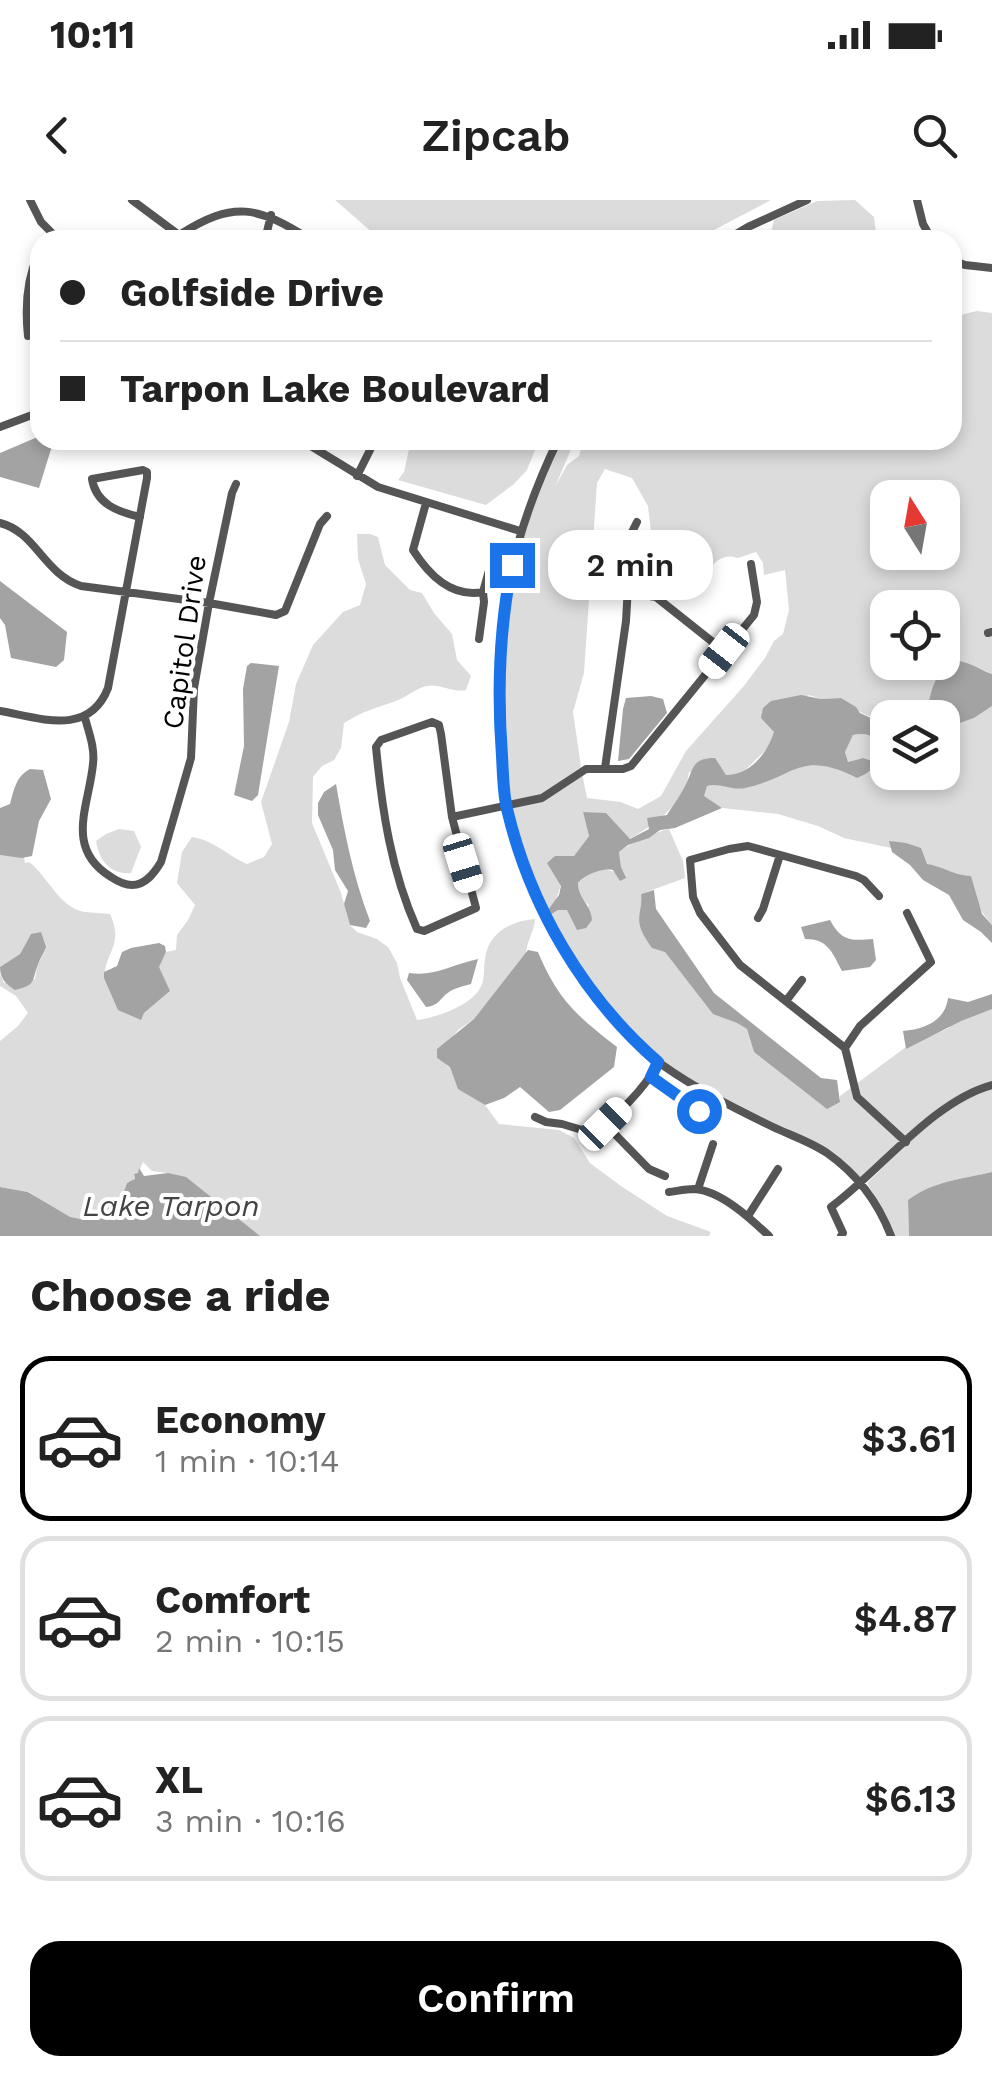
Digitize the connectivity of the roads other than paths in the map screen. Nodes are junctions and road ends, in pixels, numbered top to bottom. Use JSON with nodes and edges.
{"nodes":[{"id":1,"x":30,"y":200,"type":"edge"},
{"id":2,"x":132,"y":200,"type":"edge"},
{"id":3,"x":806,"y":200,"type":"edge"},
{"id":4,"x":917,"y":200,"type":"edge"},
{"id":5,"x":271,"y":216,"type":"junction"},
{"id":6,"x":47,"y":230,"type":"edge"},
{"id":7,"x":171,"y":230,"type":"edge"},
{"id":8,"x":187,"y":230,"type":"edge"},
{"id":9,"x":268,"y":230,"type":"edge"},
{"id":10,"x":294,"y":230,"type":"edge"},
{"id":11,"x":743,"y":230,"type":"edge"},
{"id":12,"x":926,"y":230,"type":"edge"},
{"id":13,"x":962,"y":264,"type":"edge"},
{"id":14,"x":992,"y":268,"type":"edge"},
{"id":15,"x":30,"y":283,"type":"edge"},
{"id":16,"x":28,"y":336,"type":"dead end"},
{"id":17,"x":30,"y":416,"type":"edge"},
{"id":18,"x":0,"y":428,"type":"edge"},
{"id":19,"x":316,"y":450,"type":"edge"},
{"id":20,"x":370,"y":450,"type":"edge"},
{"id":21,"x":554,"y":450,"type":"edge"},
{"id":22,"x":356,"y":476,"type":"junction"},
{"id":23,"x":236,"y":484,"type":"dead end"},
{"id":24,"x":426,"y":503,"type":"junction"},
{"id":25,"x":328,"y":516,"type":"dead end"},
{"id":26,"x":140,"y":517,"type":"junction"},
{"id":27,"x":637,"y":522,"type":"dead end"},
{"id":28,"x":0,"y":524,"type":"edge"},
{"id":29,"x":520,"y":532,"type":"junction"},
{"id":30,"x":494,"y":552,"type":"dead end"},
{"id":31,"x":751,"y":564,"type":"dead end"},
{"id":32,"x":478,"y":592,"type":"junction"},
{"id":33,"x":126,"y":593,"type":"junction"},
{"id":34,"x":628,"y":594,"type":"junction"},
{"id":35,"x":209,"y":603,"type":"junction"},
{"id":36,"x":479,"y":639,"type":"dead end"},
{"id":37,"x":724,"y":651,"type":"junction"},
{"id":38,"x":0,"y":711,"type":"edge"},
{"id":39,"x":85,"y":718,"type":"junction"},
{"id":40,"x":605,"y":768,"type":"junction"},
{"id":41,"x":506,"y":806,"type":"junction"},
{"id":42,"x":452,"y":817,"type":"junction"},
{"id":43,"x":780,"y":855,"type":"junction"},
{"id":44,"x":879,"y":896,"type":"dead end"},
{"id":45,"x":907,"y":912,"type":"dead end"},
{"id":46,"x":758,"y":918,"type":"dead end"},
{"id":47,"x":802,"y":980,"type":"dead end"},
{"id":48,"x":786,"y":1001,"type":"junction"},
{"id":49,"x":845,"y":1048,"type":"junction"},
{"id":50,"x":658,"y":1062,"type":"junction"},
{"id":51,"x":651,"y":1077,"type":"junction"},
{"id":52,"x":992,"y":1085,"type":"edge"},
{"id":53,"x":699,"y":1111,"type":"dead end"},
{"id":54,"x":534,"y":1117,"type":"dead end"},
{"id":55,"x":605,"y":1124,"type":"junction"},
{"id":56,"x":906,"y":1142,"type":"junction"},
{"id":57,"x":713,"y":1144,"type":"dead end"},
{"id":58,"x":778,"y":1170,"type":"dead end"},
{"id":59,"x":666,"y":1176,"type":"dead end"},
{"id":60,"x":862,"y":1184,"type":"junction"},
{"id":61,"x":698,"y":1189,"type":"junction"},
{"id":62,"x":669,"y":1192,"type":"dead end"},
{"id":63,"x":748,"y":1216,"type":"junction"},
{"id":64,"x":769,"y":1236,"type":"edge"},
{"id":65,"x":841,"y":1236,"type":"edge"},
{"id":66,"x":891,"y":1236,"type":"edge"}],
"edges":[{"from":1,"to":6,"type":"street"},
{"from":2,"to":7,"type":"street"},
{"from":3,"to":11,"type":"street"},
{"from":4,"to":12,"type":"street"},
{"from":5,"to":8,"type":"street"},
{"from":5,"to":9,"type":"street"},
{"from":5,"to":10,"type":"street"},
{"from":13,"to":14,"type":"street"},
{"from":15,"to":16,"type":"street"},
{"from":17,"to":18,"type":"street"},
{"from":19,"to":22,"type":"street"},
{"from":20,"to":22,"type":"street"},
{"from":21,"to":29,"type":"street"},
{"from":22,"to":24,"type":"street"},
{"from":23,"to":35,"type":"street","name":"Capitol Drive"},
{"from":24,"to":29,"type":"street"},
{"from":24,"to":32,"type":"street"},
{"from":25,"to":35,"type":"street"},
{"from":26,"to":26,"type":"street"},
{"from":26,"to":33,"type":"street"},
{"from":27,"to":34,"type":"street"},
{"from":28,"to":33,"type":"street"},
{"from":29,"to":41,"type":"street"},
{"from":30,"to":32,"type":"street"},
{"from":31,"to":37,"type":"street"},
{"from":32,"to":36,"type":"street"},
{"from":33,"to":35,"type":"street"},
{"from":33,"to":39,"type":"street"},
{"from":34,"to":37,"type":"street"},
{"from":34,"to":40,"type":"street"},
{"from":35,"to":39,"type":"street","name":"Capitol Drive"},
{"from":37,"to":40,"type":"street"},
{"from":38,"to":39,"type":"street"},
{"from":40,"to":41,"type":"street"},
{"from":41,"to":42,"type":"street"},
{"from":41,"to":50,"type":"street"},
{"from":42,"to":42,"type":"street"},
{"from":43,"to":44,"type":"street"},
{"from":43,"to":46,"type":"street"},
{"from":43,"to":48,"type":"street"},
{"from":45,"to":49,"type":"street"},
{"from":47,"to":48,"type":"street"},
{"from":48,"to":49,"type":"street"},
{"from":49,"to":56,"type":"street"},
{"from":50,"to":51,"type":"street"},
{"from":50,"to":60,"type":"street"},
{"from":51,"to":53,"type":"street"},
{"from":51,"to":55,"type":"street"},
{"from":52,"to":56,"type":"street"},
{"from":54,"to":55,"type":"street"},
{"from":55,"to":59,"type":"street"},
{"from":56,"to":60,"type":"street"},
{"from":57,"to":61,"type":"street"},
{"from":58,"to":63,"type":"street"},
{"from":60,"to":65,"type":"street"},
{"from":60,"to":66,"type":"street"},
{"from":61,"to":62,"type":"street"},
{"from":61,"to":63,"type":"street"},
{"from":63,"to":64,"type":"street"}]}
